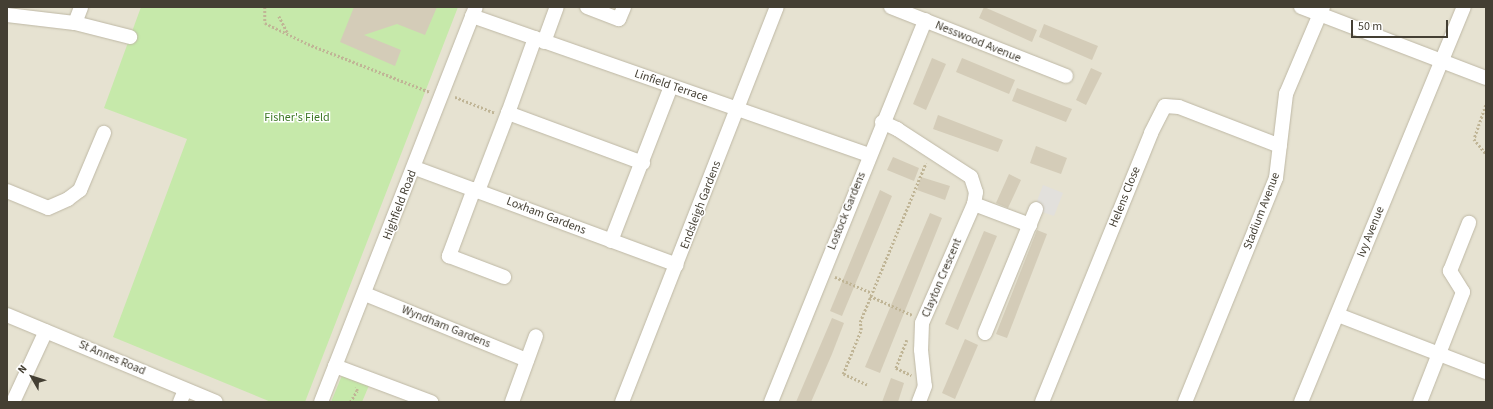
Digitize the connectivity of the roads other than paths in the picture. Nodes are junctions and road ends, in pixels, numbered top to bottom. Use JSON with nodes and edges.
{"nodes":[{"id":1,"x":81,"y":7,"type":"edge"},
{"id":2,"x":557,"y":7,"type":"edge"},
{"id":3,"x":587,"y":7,"type":"edge"},
{"id":4,"x":777,"y":7,"type":"edge"},
{"id":5,"x":891,"y":7,"type":"edge"},
{"id":6,"x":1301,"y":7,"type":"edge"},
{"id":7,"x":1464,"y":7,"type":"edge"},
{"id":8,"x":1322,"y":11,"type":"edge"},
{"id":9,"x":474,"y":12,"type":"edge"},
{"id":10,"x":622,"y":13,"type":"edge"},
{"id":11,"x":7,"y":15,"type":"edge"},
{"id":12,"x":925,"y":20,"type":"junction"},
{"id":13,"x":75,"y":24,"type":"junction"},
{"id":14,"x":130,"y":37,"type":"dead end"},
{"id":15,"x":540,"y":40,"type":"junction"},
{"id":16,"x":1441,"y":63,"type":"junction"},
{"id":17,"x":1066,"y":76,"type":"dead end"},
{"id":18,"x":1486,"y":78,"type":"edge"},
{"id":19,"x":671,"y":86,"type":"junction"},
{"id":20,"x":737,"y":109,"type":"junction"},
{"id":21,"x":508,"y":115,"type":"junction"},
{"id":22,"x":882,"y":122,"type":"junction"},
{"id":23,"x":104,"y":133,"type":"dead end"},
{"id":24,"x":1280,"y":146,"type":"junction"},
{"id":25,"x":869,"y":156,"type":"junction"},
{"id":26,"x":643,"y":163,"type":"junction"},
{"id":27,"x":415,"y":168,"type":"junction"},
{"id":28,"x":476,"y":190,"type":"junction"},
{"id":29,"x":7,"y":191,"type":"edge"},
{"id":30,"x":974,"y":204,"type":"junction"},
{"id":31,"x":1036,"y":210,"type":"dead end"},
{"id":32,"x":1469,"y":223,"type":"dead end"},
{"id":33,"x":1030,"y":226,"type":"junction"},
{"id":34,"x":611,"y":241,"type":"junction"},
{"id":35,"x":677,"y":265,"type":"junction"},
{"id":36,"x":504,"y":277,"type":"dead end"},
{"id":37,"x":365,"y":294,"type":"junction"},
{"id":38,"x":7,"y":315,"type":"edge"},
{"id":39,"x":1338,"y":315,"type":"junction"},
{"id":40,"x":46,"y":331,"type":"junction"},
{"id":41,"x":985,"y":333,"type":"dead end"},
{"id":42,"x":536,"y":336,"type":"dead end"},
{"id":43,"x":1439,"y":354,"type":"junction"},
{"id":44,"x":527,"y":360,"type":"junction"},
{"id":45,"x":336,"y":366,"type":"junction"},
{"id":46,"x":1486,"y":372,"type":"edge"},
{"id":47,"x":183,"y":396,"type":"edge"},
{"id":48,"x":13,"y":402,"type":"edge"},
{"id":49,"x":216,"y":402,"type":"edge"},
{"id":50,"x":321,"y":402,"type":"edge"},
{"id":51,"x":431,"y":402,"type":"edge"},
{"id":52,"x":512,"y":402,"type":"edge"},
{"id":53,"x":622,"y":402,"type":"edge"},
{"id":54,"x":771,"y":402,"type":"edge"},
{"id":55,"x":919,"y":402,"type":"edge"},
{"id":56,"x":1042,"y":402,"type":"edge"},
{"id":57,"x":1185,"y":402,"type":"edge"},
{"id":58,"x":1302,"y":402,"type":"edge"},
{"id":59,"x":1420,"y":402,"type":"edge"}],
"edges":[{"from":1,"to":13,"type":"street"},
{"from":2,"to":15,"type":"street"},
{"from":3,"to":10,"type":"street"},
{"from":4,"to":20,"type":"street","name":"Endsleigh Gardens"},
{"from":5,"to":12,"type":"street","name":"Nesswood Avenue"},
{"from":6,"to":8,"type":"street"},
{"from":7,"to":16,"type":"street","name":"Ivy Avenue"},
{"from":8,"to":16,"type":"street"},
{"from":8,"to":24,"type":"street","name":"Stadium Avenue"},
{"from":9,"to":15,"type":"street","name":"Linfield Terrace"},
{"from":9,"to":27,"type":"street","name":"Highfield Road"},
{"from":11,"to":13,"type":"street"},
{"from":12,"to":17,"type":"street","name":"Nesswood Avenue"},
{"from":12,"to":22,"type":"street","name":"Lostock Gardens"},
{"from":13,"to":14,"type":"street"},
{"from":15,"to":19,"type":"street","name":"Linfield Terrace"},
{"from":15,"to":21,"type":"street"},
{"from":16,"to":18,"type":"street"},
{"from":16,"to":39,"type":"street","name":"Ivy Avenue"},
{"from":19,"to":20,"type":"street","name":"Linfield Terrace"},
{"from":19,"to":26,"type":"street"},
{"from":20,"to":25,"type":"street","name":"Linfield Terrace"},
{"from":20,"to":35,"type":"street","name":"Endsleigh Gardens"},
{"from":21,"to":26,"type":"street"},
{"from":21,"to":28,"type":"street"},
{"from":22,"to":25,"type":"street","name":"Lostock Gardens"},
{"from":22,"to":30,"type":"street","name":"Clayton Crescent"},
{"from":23,"to":29,"type":"street"},
{"from":24,"to":56,"type":"street","name":"Helens Close"},
{"from":24,"to":57,"type":"street","name":"Stadium Avenue"},
{"from":25,"to":54,"type":"street","name":"Lostock Gardens"},
{"from":26,"to":34,"type":"street"},
{"from":27,"to":28,"type":"street","name":"Loxham Gardens"},
{"from":27,"to":37,"type":"street","name":"Highfield Road"},
{"from":28,"to":34,"type":"street","name":"Loxham Gardens"},
{"from":28,"to":36,"type":"street"},
{"from":30,"to":33,"type":"street"},
{"from":30,"to":55,"type":"street","name":"Clayton Crescent"},
{"from":31,"to":33,"type":"street"},
{"from":32,"to":43,"type":"street"},
{"from":33,"to":41,"type":"street"},
{"from":34,"to":35,"type":"street","name":"Loxham Gardens"},
{"from":35,"to":53,"type":"street","name":"Endsleigh Gardens"},
{"from":37,"to":44,"type":"street","name":"Wyndham Gardens"},
{"from":37,"to":45,"type":"street","name":"Highfield Road"},
{"from":38,"to":40,"type":"street","name":"St Annes Road"},
{"from":39,"to":43,"type":"street"},
{"from":39,"to":58,"type":"street","name":"Ivy Avenue"},
{"from":40,"to":47,"type":"street","name":"St Annes Road"},
{"from":40,"to":48,"type":"street"},
{"from":42,"to":44,"type":"street"},
{"from":43,"to":46,"type":"street"},
{"from":43,"to":59,"type":"street"},
{"from":44,"to":52,"type":"street"},
{"from":45,"to":50,"type":"street","name":"Highfield Road"},
{"from":45,"to":51,"type":"street"},
{"from":47,"to":49,"type":"street","name":"St Annes Road"}]}
